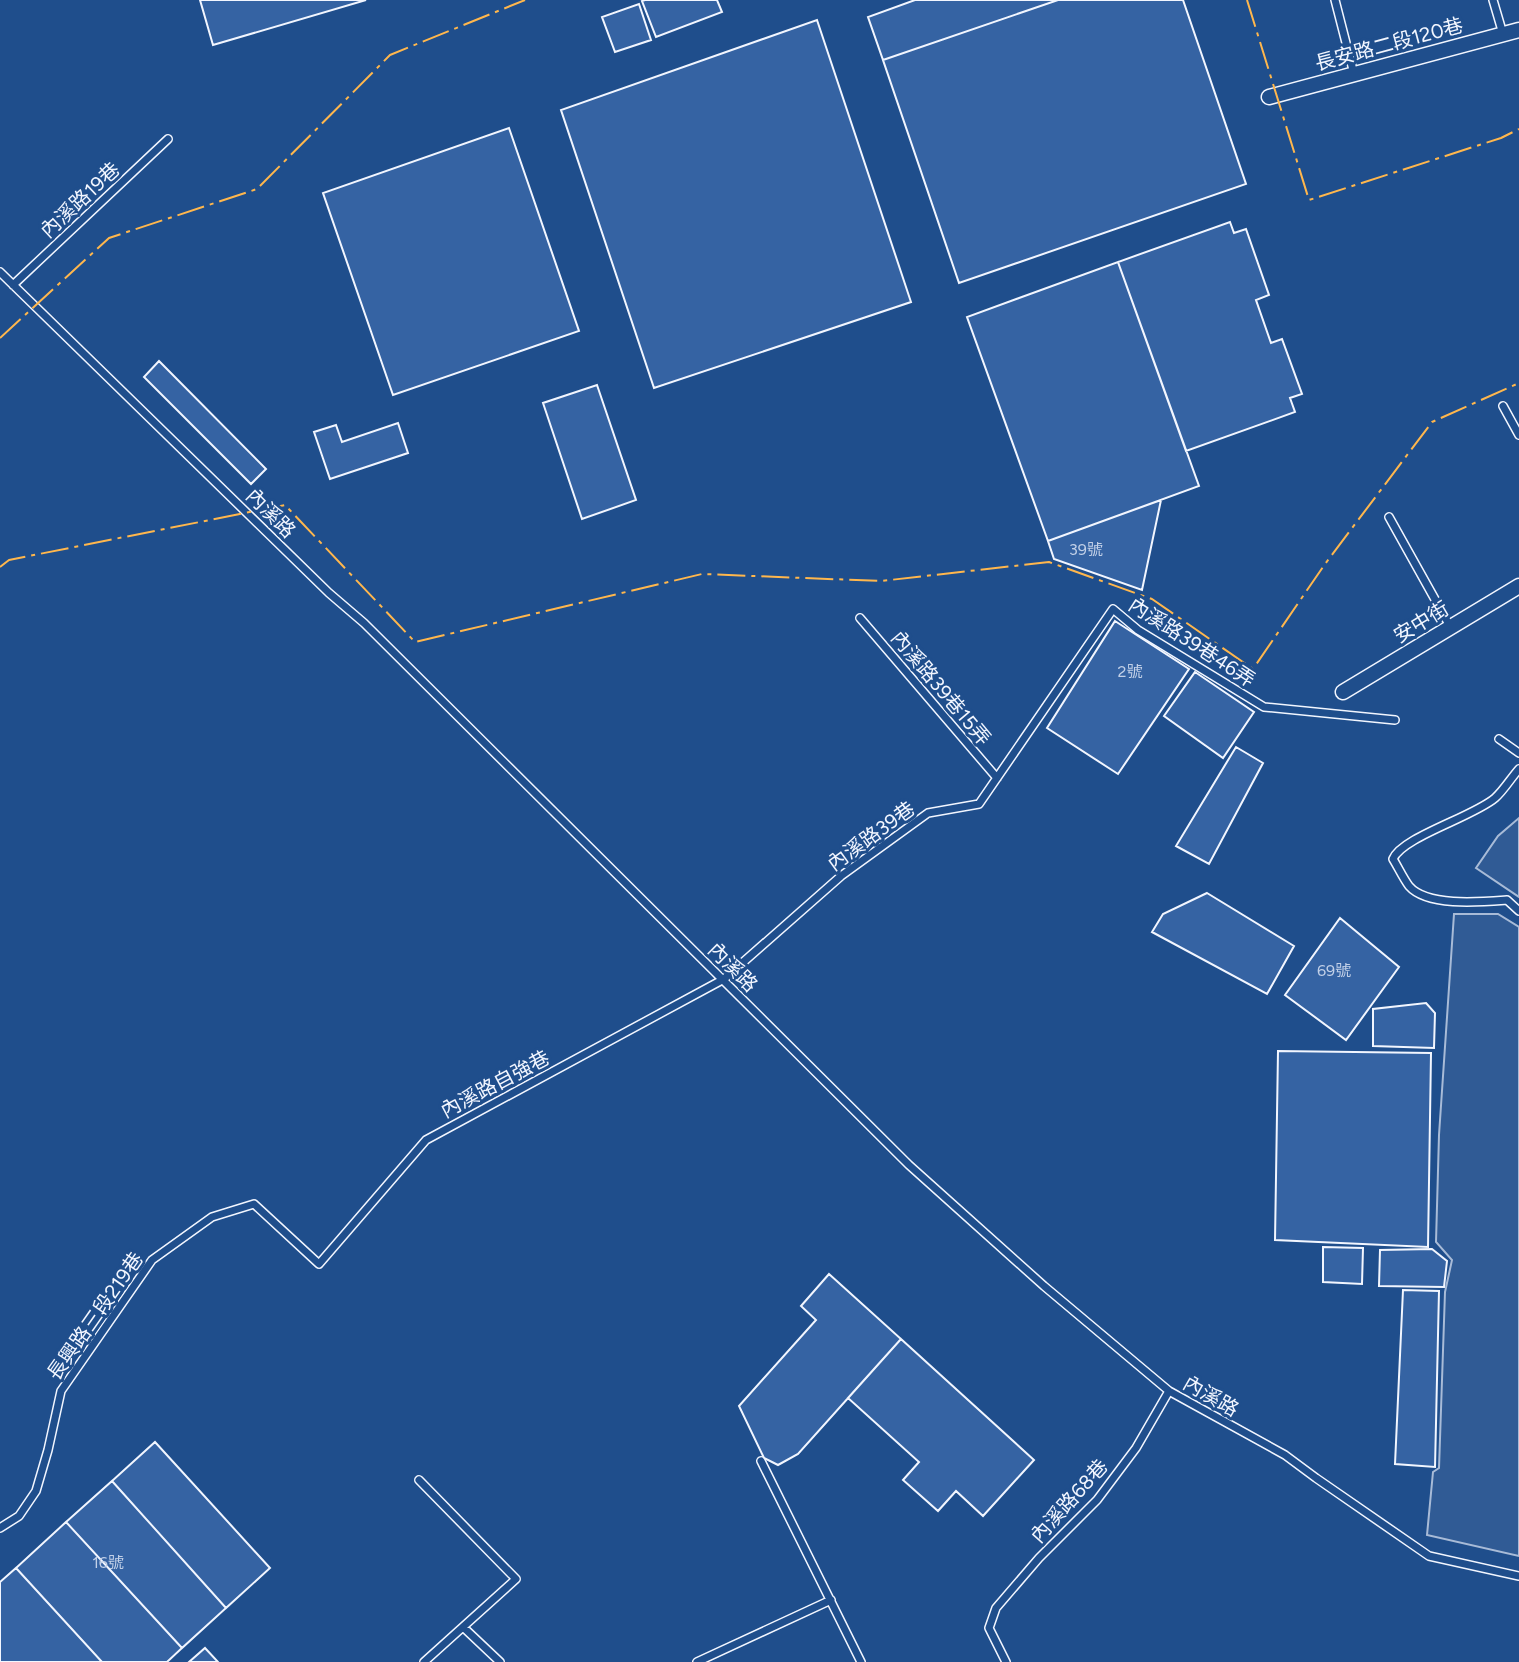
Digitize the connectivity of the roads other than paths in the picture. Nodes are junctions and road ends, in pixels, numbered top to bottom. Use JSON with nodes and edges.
{"nodes":[{"id":1,"x":1335,"y":0,"type":"edge"},
{"id":2,"x":1493,"y":0,"type":"edge"},
{"id":3,"x":1519,"y":30,"type":"edge"},
{"id":4,"x":1503,"y":34,"type":"junction"},
{"id":5,"x":1354,"y":74,"type":"junction"},
{"id":6,"x":1269,"y":97,"type":"dead end"},
{"id":7,"x":168,"y":139,"type":"dead end"},
{"id":8,"x":0,"y":272,"type":"edge"},
{"id":9,"x":13,"y":285,"type":"junction"},
{"id":10,"x":1503,"y":406,"type":"dead end"},
{"id":11,"x":1519,"y":435,"type":"edge"},
{"id":12,"x":1389,"y":517,"type":"dead end"},
{"id":13,"x":1519,"y":586,"type":"edge"},
{"id":14,"x":1113,"y":609,"type":"joint"},
{"id":15,"x":860,"y":618,"type":"dead end"},
{"id":16,"x":1451,"y":628,"type":"junction"},
{"id":17,"x":1343,"y":692,"type":"dead end"},
{"id":18,"x":1395,"y":720,"type":"dead end"},
{"id":19,"x":1499,"y":739,"type":"dead end"},
{"id":20,"x":1519,"y":753,"type":"edge"},
{"id":21,"x":1519,"y":769,"type":"edge"},
{"id":22,"x":997,"y":778,"type":"junction"},
{"id":23,"x":1519,"y":911,"type":"edge"},
{"id":24,"x":724,"y":979,"type":"junction"},
{"id":25,"x":319,"y":1264,"type":"joint"},
{"id":26,"x":1169,"y":1391,"type":"junction"},
{"id":27,"x":761,"y":1461,"type":"dead end"},
{"id":28,"x":419,"y":1480,"type":"dead end"},
{"id":29,"x":0,"y":1528,"type":"edge"},
{"id":30,"x":1519,"y":1576,"type":"edge"},
{"id":31,"x":831,"y":1600,"type":"junction"},
{"id":32,"x":463,"y":1627,"type":"junction"},
{"id":33,"x":424,"y":1662,"type":"edge"},
{"id":34,"x":500,"y":1662,"type":"edge"},
{"id":35,"x":697,"y":1662,"type":"edge"},
{"id":36,"x":861,"y":1662,"type":"edge"},
{"id":37,"x":1006,"y":1662,"type":"edge"}],
"edges":[{"from":1,"to":5,"type":"lane"},
{"from":2,"to":4,"type":"lane"},
{"from":3,"to":4,"type":"street","name":"長安路二段120巷"},
{"from":4,"to":5,"type":"street","name":"長安路二段120巷"},
{"from":5,"to":6,"type":"street","name":"長安路二段120巷"},
{"from":7,"to":9,"type":"lane","name":"內溪路19巷"},
{"from":8,"to":9,"type":"lane","name":"內溪路"},
{"from":9,"to":24,"type":"lane","name":"內溪路"},
{"from":10,"to":11,"type":"lane"},
{"from":12,"to":16,"type":"lane"},
{"from":13,"to":16,"type":"street","name":"安中街"},
{"from":14,"to":18,"type":"lane","name":"內溪路39巷46弄"},
{"from":14,"to":22,"type":"lane","name":"內溪路39巷"},
{"from":15,"to":22,"type":"lane","name":"內溪路39巷15弄"},
{"from":16,"to":17,"type":"street","name":"安中街"},
{"from":19,"to":20,"type":"lane"},
{"from":21,"to":23,"type":"lane"},
{"from":22,"to":24,"type":"lane","name":"內溪路39巷"},
{"from":24,"to":25,"type":"lane","name":"內溪路自強巷"},
{"from":24,"to":26,"type":"lane","name":"內溪路"},
{"from":25,"to":29,"type":"lane","name":"長興路三段219巷"},
{"from":26,"to":30,"type":"lane","name":"內溪路"},
{"from":26,"to":37,"type":"lane","name":"內溪路68巷"},
{"from":27,"to":31,"type":"lane"},
{"from":28,"to":32,"type":"lane"},
{"from":31,"to":35,"type":"lane"},
{"from":31,"to":36,"type":"lane"},
{"from":32,"to":33,"type":"lane"},
{"from":32,"to":34,"type":"lane"}]}
